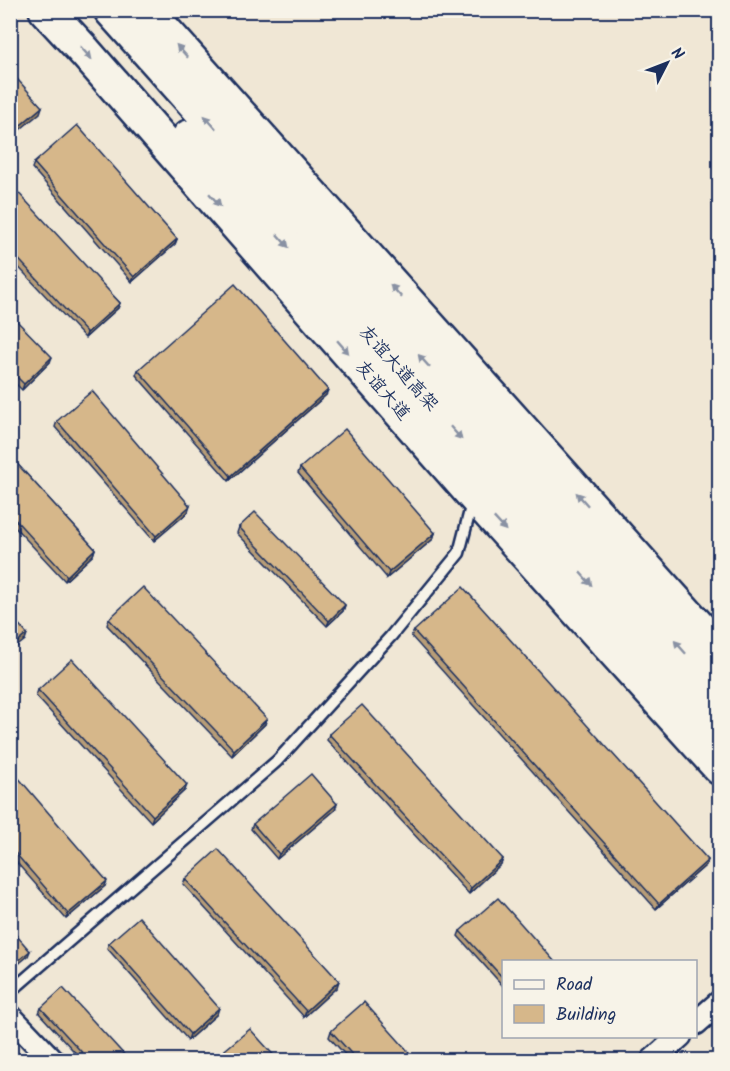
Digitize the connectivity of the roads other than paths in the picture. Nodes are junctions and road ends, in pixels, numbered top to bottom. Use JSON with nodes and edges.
{"nodes":[{"id":1,"x":46,"y":10,"type":"edge"},
{"id":2,"x":76,"y":10,"type":"edge"},
{"id":3,"x":111,"y":10,"type":"edge"},
{"id":4,"x":146,"y":10,"type":"edge"},
{"id":5,"x":474,"y":496,"type":"junction"},
{"id":6,"x":720,"y":651,"type":"edge"},
{"id":7,"x":720,"y":691,"type":"edge"},
{"id":8,"x":720,"y":727,"type":"edge"},
{"id":9,"x":720,"y":768,"type":"edge"},
{"id":10,"x":10,"y":992,"type":"edge"},
{"id":11,"x":720,"y":1002,"type":"edge"},
{"id":12,"x":10,"y":1016,"type":"edge"},
{"id":13,"x":697,"y":1022,"type":"edge"},
{"id":14,"x":678,"y":1038,"type":"edge"},
{"id":15,"x":52,"y":1060,"type":"edge"},
{"id":16,"x":653,"y":1060,"type":"edge"}],
"edges":[{"from":1,"to":5,"type":"main road","name":"友谊大道","one_way":true},
{"from":2,"to":8,"type":"main road","name":"友谊大道高架","one_way":true},
{"from":7,"to":3,"type":"main road","name":"友谊大道高架","one_way":true},
{"from":6,"to":4,"type":"main road","one_way":true},
{"from":5,"to":9,"type":"main road","name":"友谊大道","one_way":true},
{"from":5,"to":10,"type":"lane"},
{"from":11,"to":13,"type":"street"},
{"from":12,"to":15,"type":"street"},
{"from":14,"to":16,"type":"street"}]}
